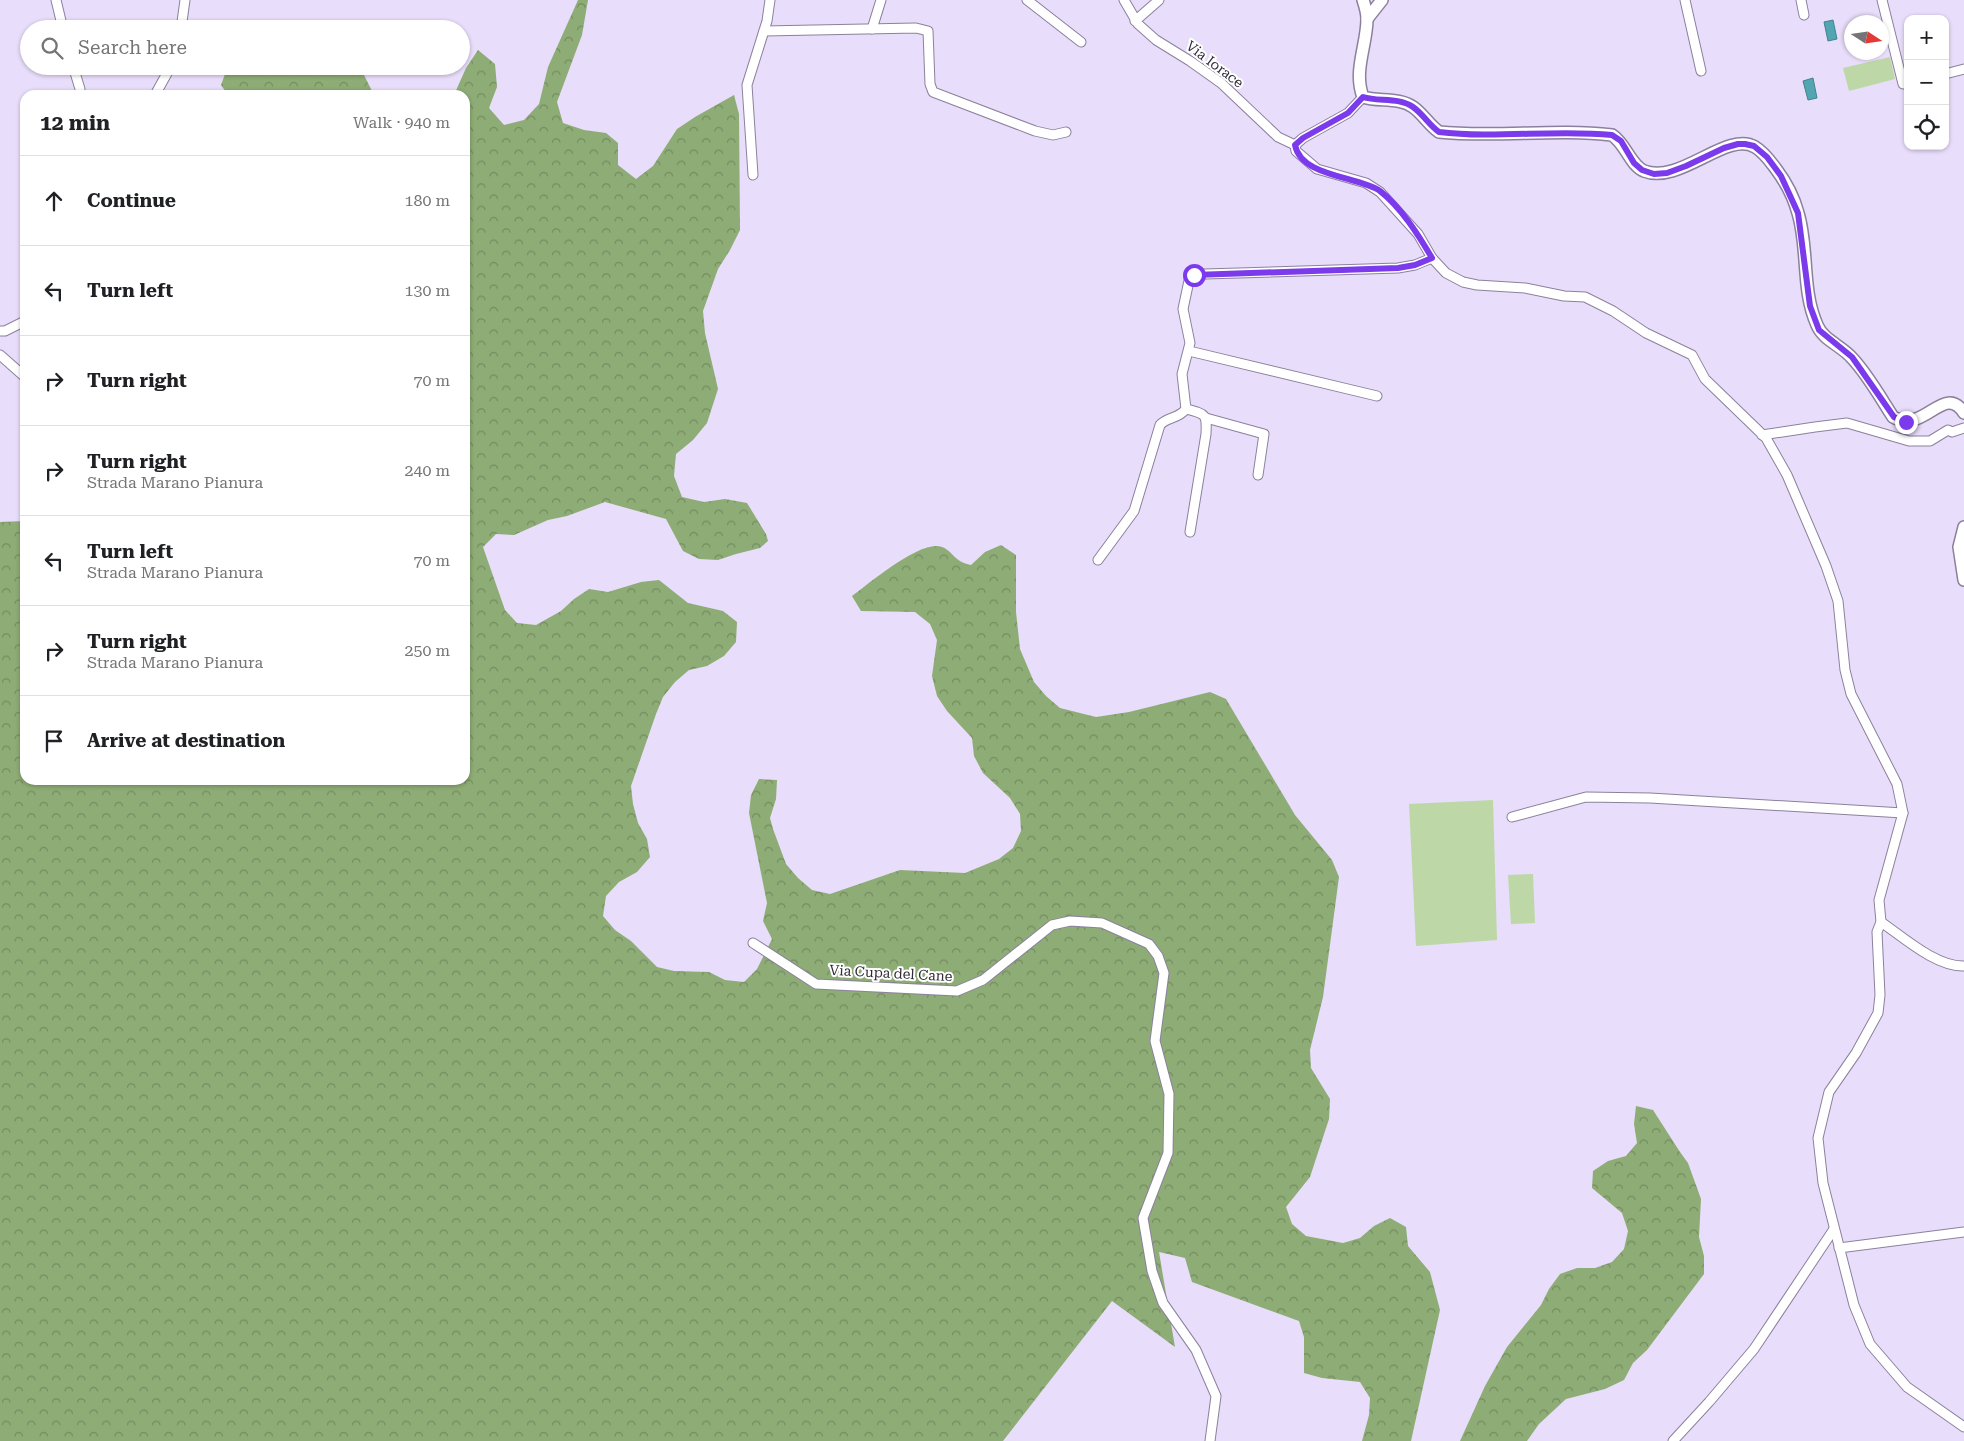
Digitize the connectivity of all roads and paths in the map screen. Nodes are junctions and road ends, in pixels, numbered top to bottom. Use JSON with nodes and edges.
{"nodes":[{"id":1,"x":56,"y":0,"type":"edge"},
{"id":2,"x":185,"y":0,"type":"edge"},
{"id":3,"x":770,"y":0,"type":"edge"},
{"id":4,"x":881,"y":0,"type":"edge"},
{"id":5,"x":1027,"y":0,"type":"edge"},
{"id":6,"x":1124,"y":0,"type":"edge"},
{"id":7,"x":1159,"y":0,"type":"edge"},
{"id":8,"x":1363,"y":0,"type":"edge"},
{"id":9,"x":1382,"y":0,"type":"edge"},
{"id":10,"x":1684,"y":0,"type":"edge"},
{"id":11,"x":1801,"y":0,"type":"edge"},
{"id":12,"x":1882,"y":0,"type":"edge"},
{"id":13,"x":1804,"y":15,"type":"dead end"},
{"id":14,"x":1368,"y":19,"type":"junction"},
{"id":15,"x":61,"y":20,"type":"edge"},
{"id":16,"x":182,"y":20,"type":"edge"},
{"id":17,"x":1136,"y":21,"type":"junction"},
{"id":18,"x":872,"y":29,"type":"junction"},
{"id":19,"x":764,"y":31,"type":"junction"},
{"id":20,"x":1081,"y":42,"type":"dead end"},
{"id":21,"x":1964,"y":70,"type":"edge"},
{"id":22,"x":1701,"y":71,"type":"dead end"},
{"id":23,"x":1949,"y":73,"type":"edge"},
{"id":24,"x":76,"y":75,"type":"edge"},
{"id":25,"x":166,"y":75,"type":"edge"},
{"id":26,"x":1904,"y":84,"type":"edge"},
{"id":27,"x":80,"y":89,"type":"dead end"},
{"id":28,"x":158,"y":90,"type":"edge"},
{"id":29,"x":1363,"y":97,"type":"junction"},
{"id":30,"x":1066,"y":132,"type":"dead end"},
{"id":31,"x":1295,"y":145,"type":"junction"},
{"id":32,"x":753,"y":175,"type":"dead end"},
{"id":33,"x":1432,"y":258,"type":"junction"},
{"id":34,"x":20,"y":323,"type":"edge"},
{"id":35,"x":0,"y":332,"type":"edge"},
{"id":36,"x":1189,"y":351,"type":"junction"},
{"id":37,"x":0,"y":355,"type":"edge"},
{"id":38,"x":20,"y":373,"type":"edge"},
{"id":39,"x":1377,"y":396,"type":"dead end"},
{"id":40,"x":1186,"y":409,"type":"junction"},
{"id":41,"x":1964,"y":413,"type":"edge"},
{"id":42,"x":1206,"y":418,"type":"junction"},
{"id":43,"x":1964,"y":428,"type":"edge"},
{"id":44,"x":1762,"y":436,"type":"junction"},
{"id":45,"x":1258,"y":475,"type":"dead end"},
{"id":46,"x":1964,"y":527,"type":"edge"},
{"id":47,"x":1190,"y":532,"type":"dead end"},
{"id":48,"x":1098,"y":560,"type":"dead end"},
{"id":49,"x":1964,"y":580,"type":"edge"},
{"id":50,"x":1903,"y":813,"type":"junction"},
{"id":51,"x":1512,"y":817,"type":"dead end"},
{"id":52,"x":1880,"y":922,"type":"junction"},
{"id":53,"x":752,"y":944,"type":"dead end"},
{"id":54,"x":1964,"y":966,"type":"edge"},
{"id":55,"x":1834,"y":1229,"type":"junction"},
{"id":56,"x":1964,"y":1232,"type":"edge"},
{"id":57,"x":1839,"y":1248,"type":"junction"},
{"id":58,"x":1964,"y":1428,"type":"edge"},
{"id":59,"x":1210,"y":1441,"type":"edge"},
{"id":60,"x":1672,"y":1441,"type":"edge"}],
"edges":[{"from":1,"to":15,"type":"street"},
{"from":2,"to":16,"type":"street"},
{"from":3,"to":19,"type":"street"},
{"from":4,"to":18,"type":"street"},
{"from":5,"to":20,"type":"street"},
{"from":6,"to":17,"type":"street","name":"Via Iorace"},
{"from":7,"to":17,"type":"street"},
{"from":8,"to":14,"type":"street"},
{"from":9,"to":14,"type":"street"},
{"from":10,"to":22,"type":"street"},
{"from":11,"to":13,"type":"street"},
{"from":12,"to":26,"type":"street"},
{"from":14,"to":29,"type":"street"},
{"from":17,"to":31,"type":"street","name":"Via Iorace"},
{"from":18,"to":19,"type":"street"},
{"from":18,"to":30,"type":"street"},
{"from":19,"to":32,"type":"street"},
{"from":21,"to":23,"type":"street"},
{"from":24,"to":27,"type":"street"},
{"from":25,"to":28,"type":"street"},
{"from":29,"to":31,"type":"street"},
{"from":29,"to":41,"type":"street"},
{"from":31,"to":33,"type":"street"},
{"from":33,"to":36,"type":"street"},
{"from":33,"to":44,"type":"street"},
{"from":34,"to":35,"type":"street"},
{"from":36,"to":39,"type":"street"},
{"from":36,"to":40,"type":"street"},
{"from":37,"to":38,"type":"street"},
{"from":40,"to":42,"type":"street"},
{"from":40,"to":48,"type":"street"},
{"from":42,"to":45,"type":"street"},
{"from":42,"to":47,"type":"street"},
{"from":43,"to":44,"type":"street"},
{"from":44,"to":50,"type":"street"},
{"from":46,"to":49,"type":"street"},
{"from":50,"to":51,"type":"street"},
{"from":50,"to":52,"type":"street"},
{"from":52,"to":54,"type":"street"},
{"from":52,"to":55,"type":"street"},
{"from":53,"to":59,"type":"street","name":"Via Cupa del Cane"},
{"from":55,"to":57,"type":"street"},
{"from":55,"to":60,"type":"street"},
{"from":56,"to":57,"type":"street"},
{"from":57,"to":58,"type":"street"}]}
